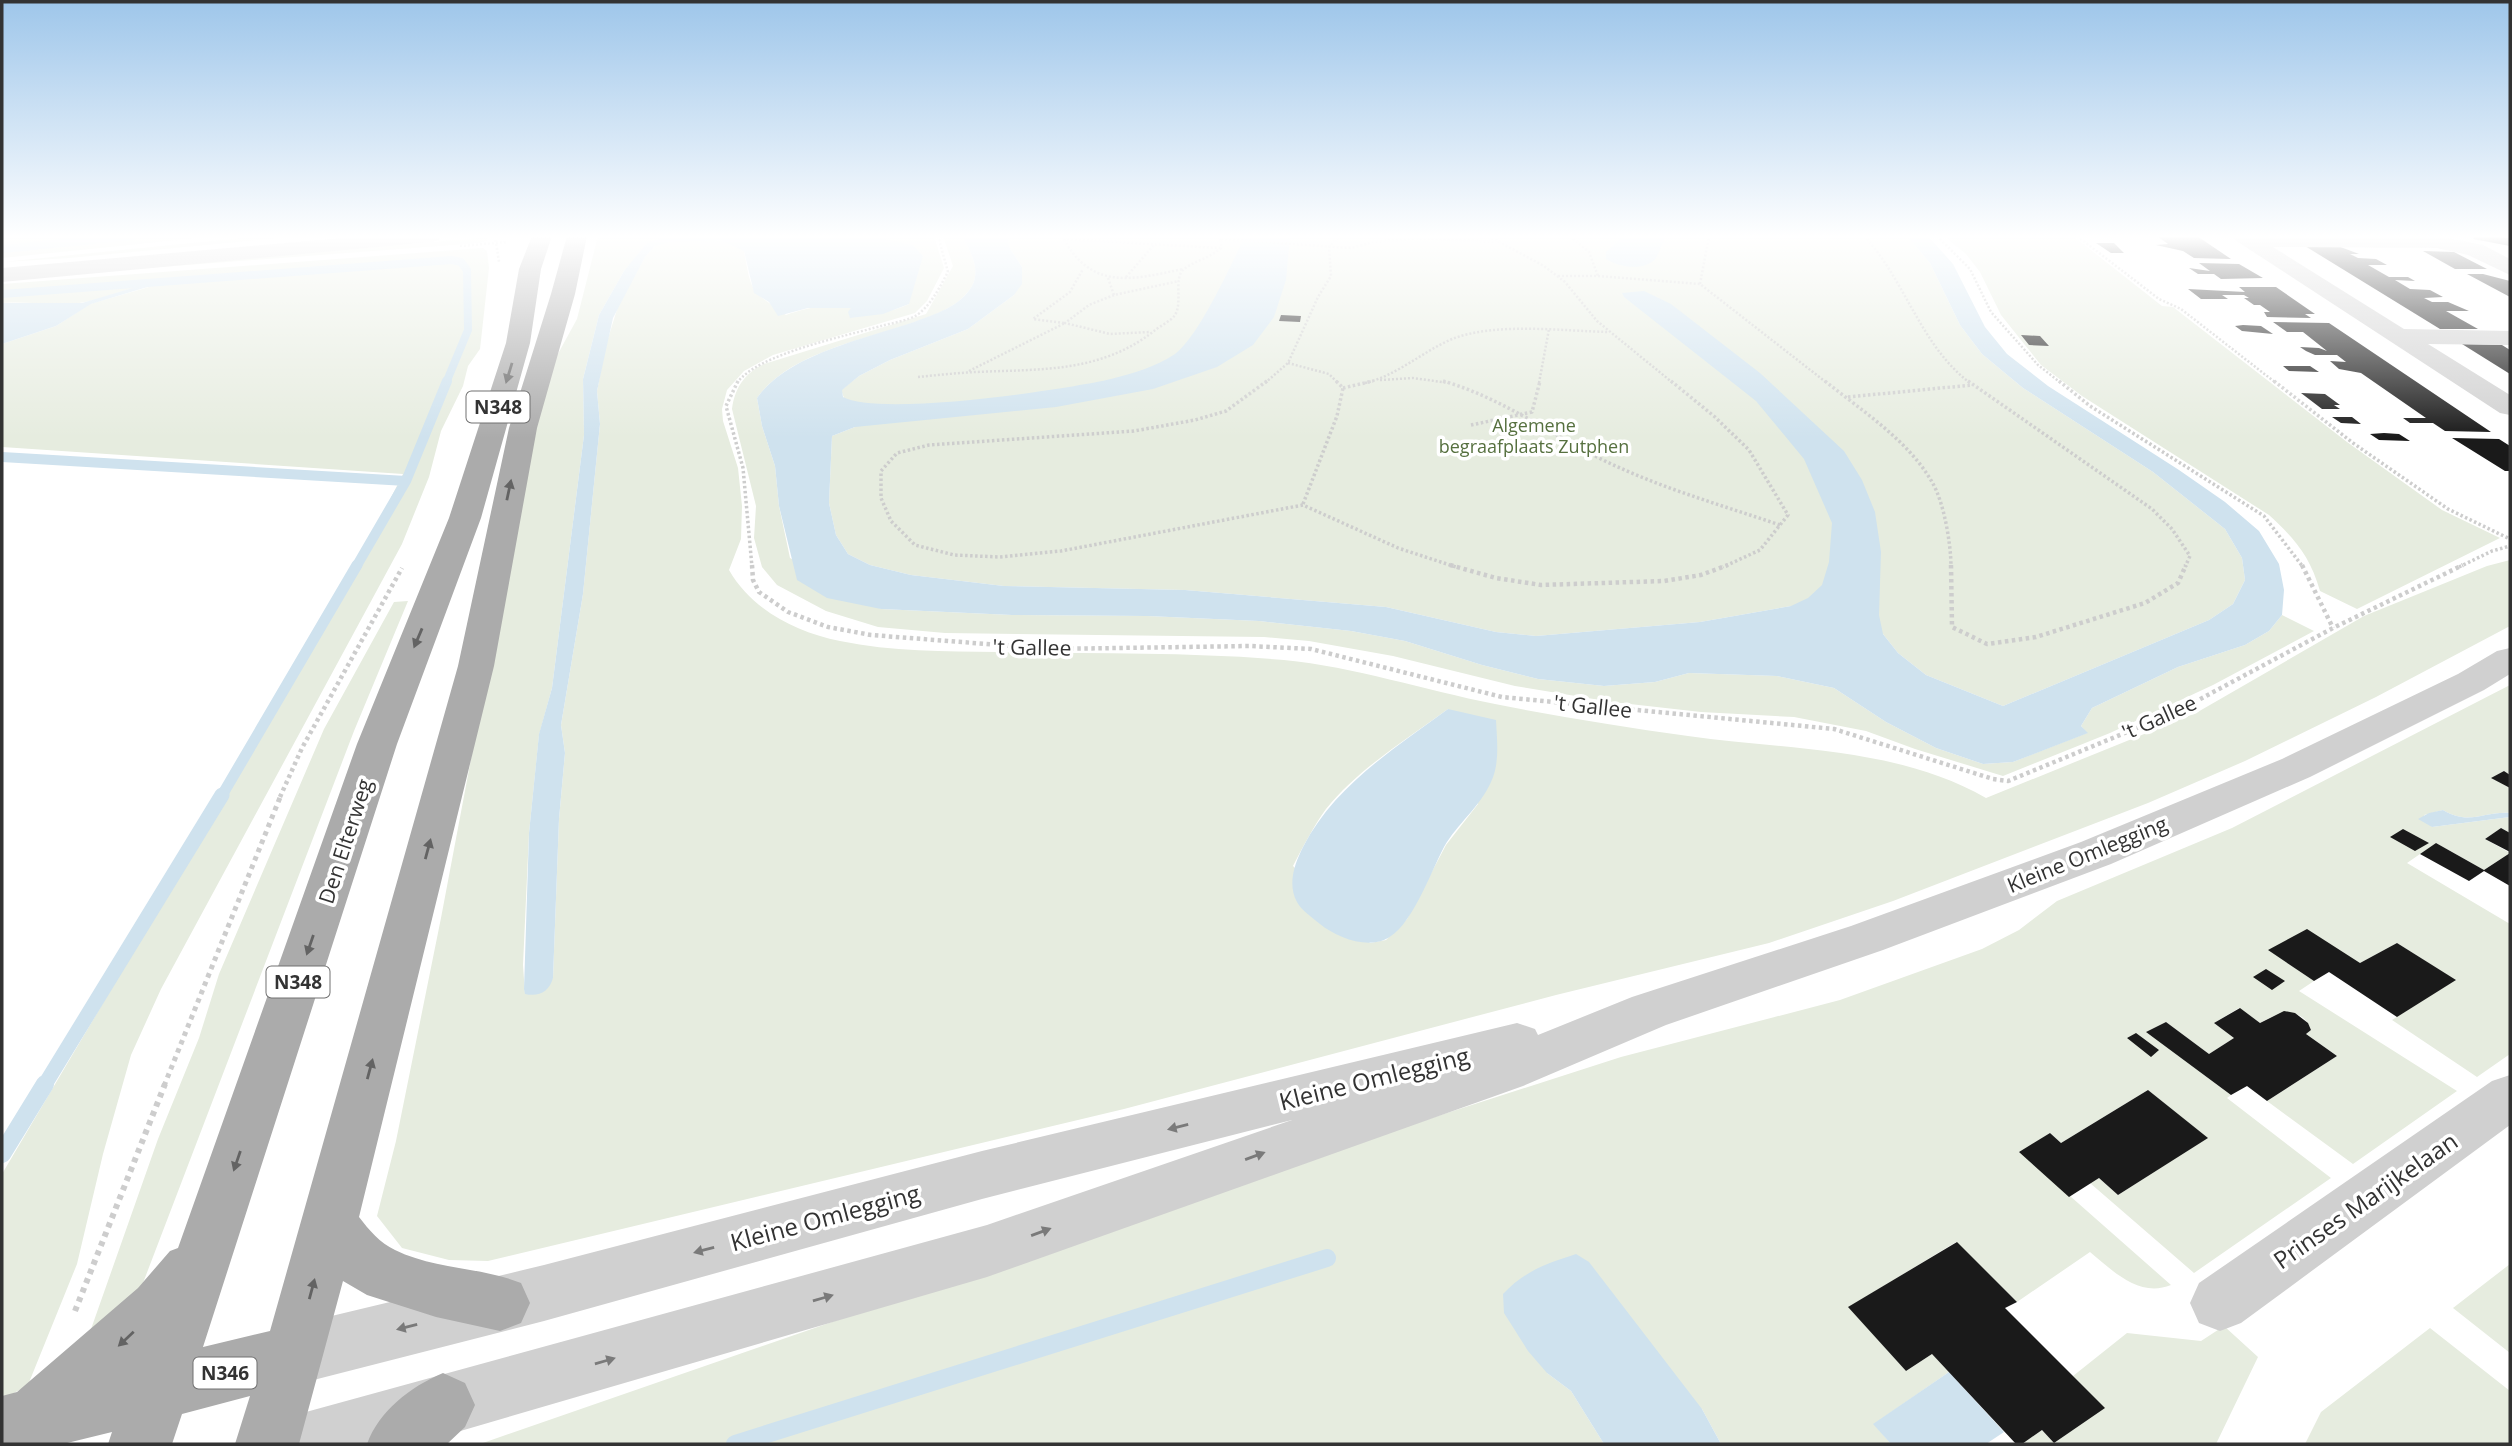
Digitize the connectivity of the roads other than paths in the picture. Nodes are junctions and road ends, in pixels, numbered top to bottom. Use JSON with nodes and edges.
{"nodes":[{"id":1,"x":524,"y":303,"type":"edge"},
{"id":2,"x":560,"y":303,"type":"edge"},
{"id":3,"x":2348,"y":303,"type":"edge"},
{"id":4,"x":2399,"y":336,"type":"junction"},
{"id":5,"x":2510,"y":338,"type":"edge"},
{"id":6,"x":2510,"y":407,"type":"edge"},
{"id":7,"x":2510,"y":659,"type":"edge"},
{"id":8,"x":1649,"y":1011,"type":"junction"},
{"id":9,"x":2510,"y":1096,"type":"edge"},
{"id":10,"x":329,"y":1223,"type":"junction"},
{"id":11,"x":205,"y":1254,"type":"junction"},
{"id":12,"x":500,"y":1303,"type":"junction"},
{"id":13,"x":2220,"y":1303,"type":"dead end"},
{"id":14,"x":294,"y":1355,"type":"junction"},
{"id":15,"x":148,"y":1417,"type":"edge"},
{"id":16,"x":17,"y":1424,"type":"edge"},
{"id":17,"x":421,"y":1425,"type":"edge"},
{"id":18,"x":267,"y":1444,"type":"edge"},
{"id":19,"x":306,"y":1444,"type":"edge"}],
"edges":[{"from":1,"to":11,"type":"main road","name":"Den Elterweg","number":"N348","one_way":true},
{"from":10,"to":2,"type":"main road","number":"N348","one_way":true},
{"from":3,"to":4,"type":"street"},
{"from":4,"to":5,"type":"street"},
{"from":4,"to":6,"type":"street"},
{"from":7,"to":8,"type":"street","name":"Kleine Omlegging"},
{"from":8,"to":12,"type":"street","name":"Kleine Omlegging","one_way":true},
{"from":17,"to":8,"type":"street","name":"Kleine Omlegging","one_way":true},
{"from":9,"to":13,"type":"street","name":"Prinses Marijkelaan"},
{"from":10,"to":12,"type":"main road"},
{"from":14,"to":10,"type":"main road","number":"N348","one_way":true},
{"from":11,"to":15,"type":"main road","name":"Den Elterweg","number":"N348"},
{"from":11,"to":16,"type":"main road","one_way":true},
{"from":12,"to":14,"type":"street","name":"Kleine Omlegging","one_way":true},
{"from":14,"to":15,"type":"main road","name":"Kleine Omlegging","number":"N346"},
{"from":14,"to":18,"type":"main road","number":"N348"},
{"from":15,"to":16,"type":"main road","name":"Kleine Omlegging","number":"N346"},
{"from":17,"to":19,"type":"street","name":"Kleine Omlegging"}]}
